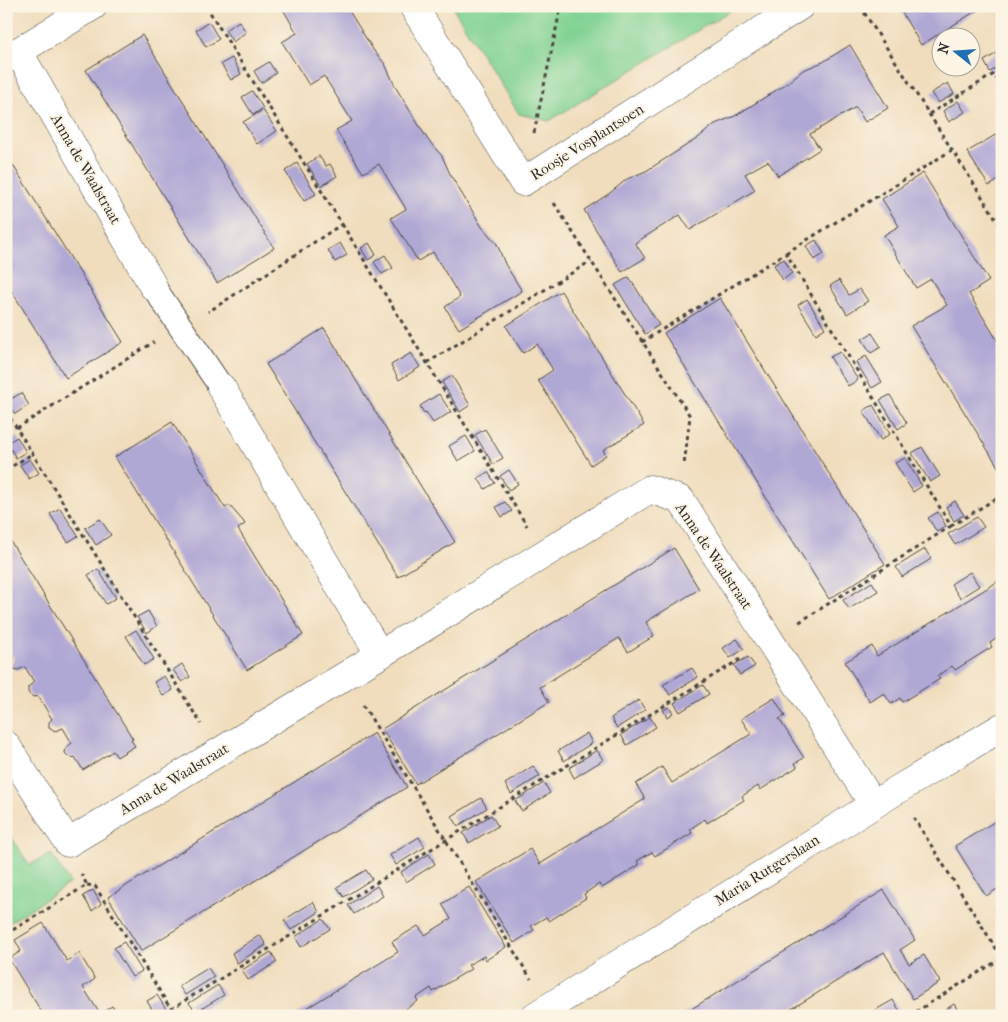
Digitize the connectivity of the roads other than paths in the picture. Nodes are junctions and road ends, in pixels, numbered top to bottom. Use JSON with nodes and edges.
{"nodes":[{"id":1,"x":93,"y":6,"type":"edge"},
{"id":2,"x":413,"y":6,"type":"edge"},
{"id":3,"x":800,"y":6,"type":"edge"},
{"id":4,"x":12,"y":55,"type":"edge"},
{"id":5,"x":153,"y":286,"type":"joint"},
{"id":6,"x":220,"y":387,"type":"joint"},
{"id":7,"x":380,"y":655,"type":"junction"},
{"id":8,"x":1002,"y":727,"type":"edge"},
{"id":9,"x":6,"y":745,"type":"edge"},
{"id":10,"x":874,"y":804,"type":"junction"},
{"id":11,"x":541,"y":1012,"type":"edge"}],
"edges":[{"from":1,"to":4,"type":"street","name":"Anna de Waalstraat"},
{"from":2,"to":3,"type":"street","name":"Roosje Vosplantsoen"},
{"from":4,"to":5,"type":"street","name":"Anna de Waalstraat"},
{"from":5,"to":6,"type":"street"},
{"from":6,"to":7,"type":"street"},
{"from":7,"to":9,"type":"street","name":"Anna de Waalstraat"},
{"from":7,"to":10,"type":"street","name":"Anna de Waalstraat"},
{"from":8,"to":10,"type":"street","name":"Maria Rutgerslaan"},
{"from":10,"to":11,"type":"street","name":"Maria Rutgerslaan"}]}
